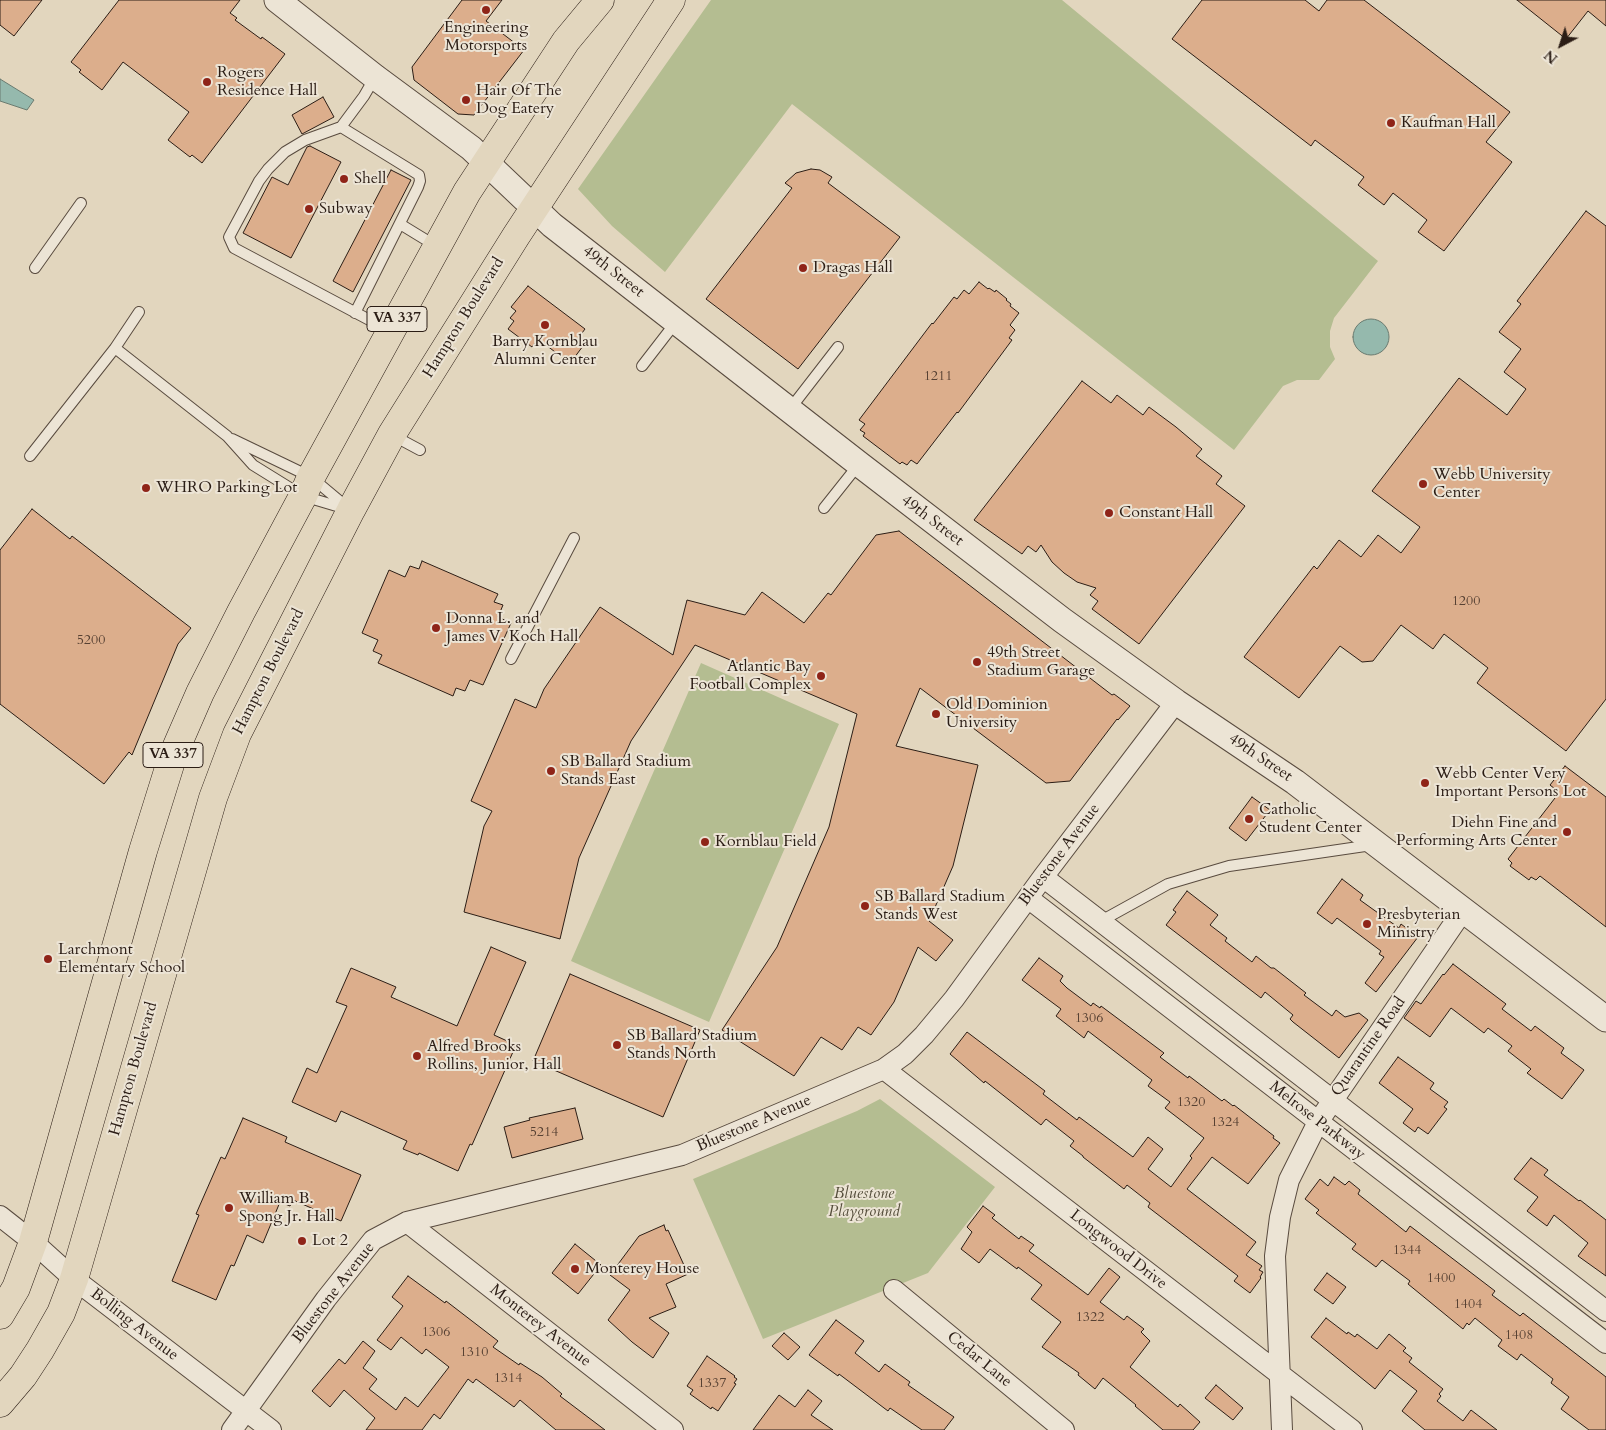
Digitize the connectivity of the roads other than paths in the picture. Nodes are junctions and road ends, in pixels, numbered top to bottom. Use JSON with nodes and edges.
{"nodes":[{"id":1,"x":277,"y":0,"type":"edge"},
{"id":2,"x":600,"y":0,"type":"edge"},
{"id":3,"x":671,"y":0,"type":"edge"},
{"id":4,"x":375,"y":76,"type":"junction"},
{"id":5,"x":341,"y":127,"type":"junction"},
{"id":6,"x":485,"y":163,"type":"junction"},
{"id":7,"x":81,"y":203,"type":"dead end"},
{"id":8,"x":535,"y":209,"type":"junction"},
{"id":9,"x":400,"y":224,"type":"junction"},
{"id":10,"x":437,"y":246,"type":"junction"},
{"id":11,"x":36,"y":268,"type":"dead end"},
{"id":12,"x":139,"y":312,"type":"dead end"},
{"id":13,"x":355,"y":313,"type":"junction"},
{"id":14,"x":676,"y":322,"type":"junction"},
{"id":15,"x":390,"y":333,"type":"junction"},
{"id":16,"x":838,"y":347,"type":"dead end"},
{"id":17,"x":115,"y":348,"type":"junction"},
{"id":18,"x":642,"y":366,"type":"dead end"},
{"id":19,"x":789,"y":410,"type":"junction"},
{"id":20,"x":392,"y":434,"type":"junction"},
{"id":21,"x":227,"y":436,"type":"junction"},
{"id":22,"x":420,"y":450,"type":"dead end"},
{"id":23,"x":30,"y":456,"type":"dead end"},
{"id":24,"x":858,"y":464,"type":"junction"},
{"id":25,"x":307,"y":487,"type":"junction"},
{"id":26,"x":824,"y":508,"type":"dead end"},
{"id":27,"x":351,"y":510,"type":"junction"},
{"id":28,"x":574,"y":538,"type":"dead end"},
{"id":29,"x":511,"y":659,"type":"dead end"},
{"id":30,"x":1176,"y":702,"type":"junction"},
{"id":31,"x":1378,"y":844,"type":"junction"},
{"id":32,"x":1043,"y":877,"type":"junction"},
{"id":33,"x":1028,"y":898,"type":"junction"},
{"id":34,"x":1464,"y":909,"type":"junction"},
{"id":35,"x":1101,"y":922,"type":"junction"},
{"id":36,"x":1606,"y":1019,"type":"edge"},
{"id":37,"x":884,"y":1069,"type":"junction"},
{"id":38,"x":1332,"y":1101,"type":"junction"},
{"id":39,"x":1318,"y":1122,"type":"junction"},
{"id":40,"x":0,"y":1216,"type":"edge"},
{"id":41,"x":407,"y":1222,"type":"junction"},
{"id":42,"x":33,"y":1242,"type":"junction"},
{"id":43,"x":74,"y":1279,"type":"junction"},
{"id":44,"x":894,"y":1290,"type":"dead end"},
{"id":45,"x":1606,"y":1311,"type":"edge"},
{"id":46,"x":0,"y":1315,"type":"edge"},
{"id":47,"x":1603,"y":1335,"type":"edge"},
{"id":48,"x":1281,"y":1375,"type":"junction"},
{"id":49,"x":0,"y":1403,"type":"edge"},
{"id":50,"x":246,"y":1411,"type":"junction"},
{"id":51,"x":232,"y":1430,"type":"edge"},
{"id":52,"x":271,"y":1430,"type":"edge"},
{"id":53,"x":672,"y":1430,"type":"edge"},
{"id":54,"x":1064,"y":1430,"type":"edge"},
{"id":55,"x":1282,"y":1430,"type":"edge"},
{"id":56,"x":1352,"y":1430,"type":"edge"}],
"edges":[{"from":1,"to":4,"type":"street","name":"49th Street"},
{"from":2,"to":6,"type":"main road","number":"VA 337"},
{"from":3,"to":8,"type":"main road","name":"Hampton Boulevard","number":"VA 337"},
{"from":4,"to":5,"type":"lane"},
{"from":4,"to":6,"type":"street","name":"49th Street"},
{"from":5,"to":9,"type":"lane"},
{"from":5,"to":13,"type":"lane"},
{"from":6,"to":8,"type":"street","name":"49th Street"},
{"from":6,"to":10,"type":"main road","number":"VA 337"},
{"from":7,"to":11,"type":"lane"},
{"from":8,"to":14,"type":"street","name":"49th Street"},
{"from":8,"to":20,"type":"main road","name":"Hampton Boulevard","number":"VA 337"},
{"from":9,"to":10,"type":"lane"},
{"from":9,"to":13,"type":"lane"},
{"from":10,"to":15,"type":"main road","number":"VA 337"},
{"from":12,"to":17,"type":"lane"},
{"from":13,"to":15,"type":"lane"},
{"from":14,"to":18,"type":"lane"},
{"from":14,"to":19,"type":"street","name":"49th Street"},
{"from":15,"to":25,"type":"main road","number":"VA 337"},
{"from":16,"to":19,"type":"lane"},
{"from":17,"to":21,"type":"lane"},
{"from":17,"to":23,"type":"lane"},
{"from":19,"to":24,"type":"street","name":"49th Street"},
{"from":20,"to":22,"type":"lane"},
{"from":20,"to":27,"type":"main road","name":"Hampton Boulevard","number":"VA 337"},
{"from":21,"to":25,"type":"lane"},
{"from":21,"to":25,"type":"lane"},
{"from":24,"to":26,"type":"lane"},
{"from":24,"to":30,"type":"street","name":"49th Street"},
{"from":25,"to":27,"type":"lane"},
{"from":25,"to":27,"type":"lane"},
{"from":25,"to":42,"type":"main road","number":"VA 337"},
{"from":27,"to":43,"type":"main road","name":"Hampton Boulevard","number":"VA 337"},
{"from":28,"to":29,"type":"lane"},
{"from":30,"to":31,"type":"street","name":"49th Street"},
{"from":30,"to":32,"type":"street","name":"Bluestone Avenue"},
{"from":31,"to":34,"type":"street","name":"49th Street"},
{"from":31,"to":35,"type":"lane"},
{"from":32,"to":33,"type":"street","name":"Bluestone Avenue"},
{"from":32,"to":35,"type":"street","name":"Melrose Parkway"},
{"from":33,"to":37,"type":"street","name":"Bluestone Avenue"},
{"from":33,"to":39,"type":"street","name":"Melrose Parkway"},
{"from":34,"to":36,"type":"street","name":"49th Street"},
{"from":34,"to":38,"type":"street","name":"Quarantine Road"},
{"from":35,"to":38,"type":"street","name":"Melrose Parkway"},
{"from":37,"to":41,"type":"street","name":"Bluestone Avenue"},
{"from":37,"to":48,"type":"street","name":"Longwood Drive"},
{"from":38,"to":39,"type":"street","name":"Quarantine Road"},
{"from":38,"to":45,"type":"street","name":"Melrose Parkway"},
{"from":39,"to":47,"type":"street","name":"Melrose Parkway"},
{"from":39,"to":48,"type":"street","name":"Quarantine Road"},
{"from":40,"to":42,"type":"street","name":"Bolling Avenue"},
{"from":41,"to":50,"type":"street","name":"Bluestone Avenue"},
{"from":41,"to":53,"type":"street","name":"Monterey Avenue"},
{"from":42,"to":43,"type":"street","name":"Bolling Avenue"},
{"from":42,"to":46,"type":"main road","number":"VA 337"},
{"from":43,"to":49,"type":"main road","name":"Hampton Boulevard","number":"VA 337"},
{"from":43,"to":50,"type":"street","name":"Bolling Avenue"},
{"from":44,"to":54,"type":"street","name":"Cedar Lane"},
{"from":48,"to":55,"type":"street","name":"Quarantine Road"},
{"from":48,"to":56,"type":"street","name":"Longwood Drive"},
{"from":50,"to":51,"type":"street","name":"Bluestone Avenue"},
{"from":50,"to":52,"type":"street","name":"Bolling Avenue"}]}
